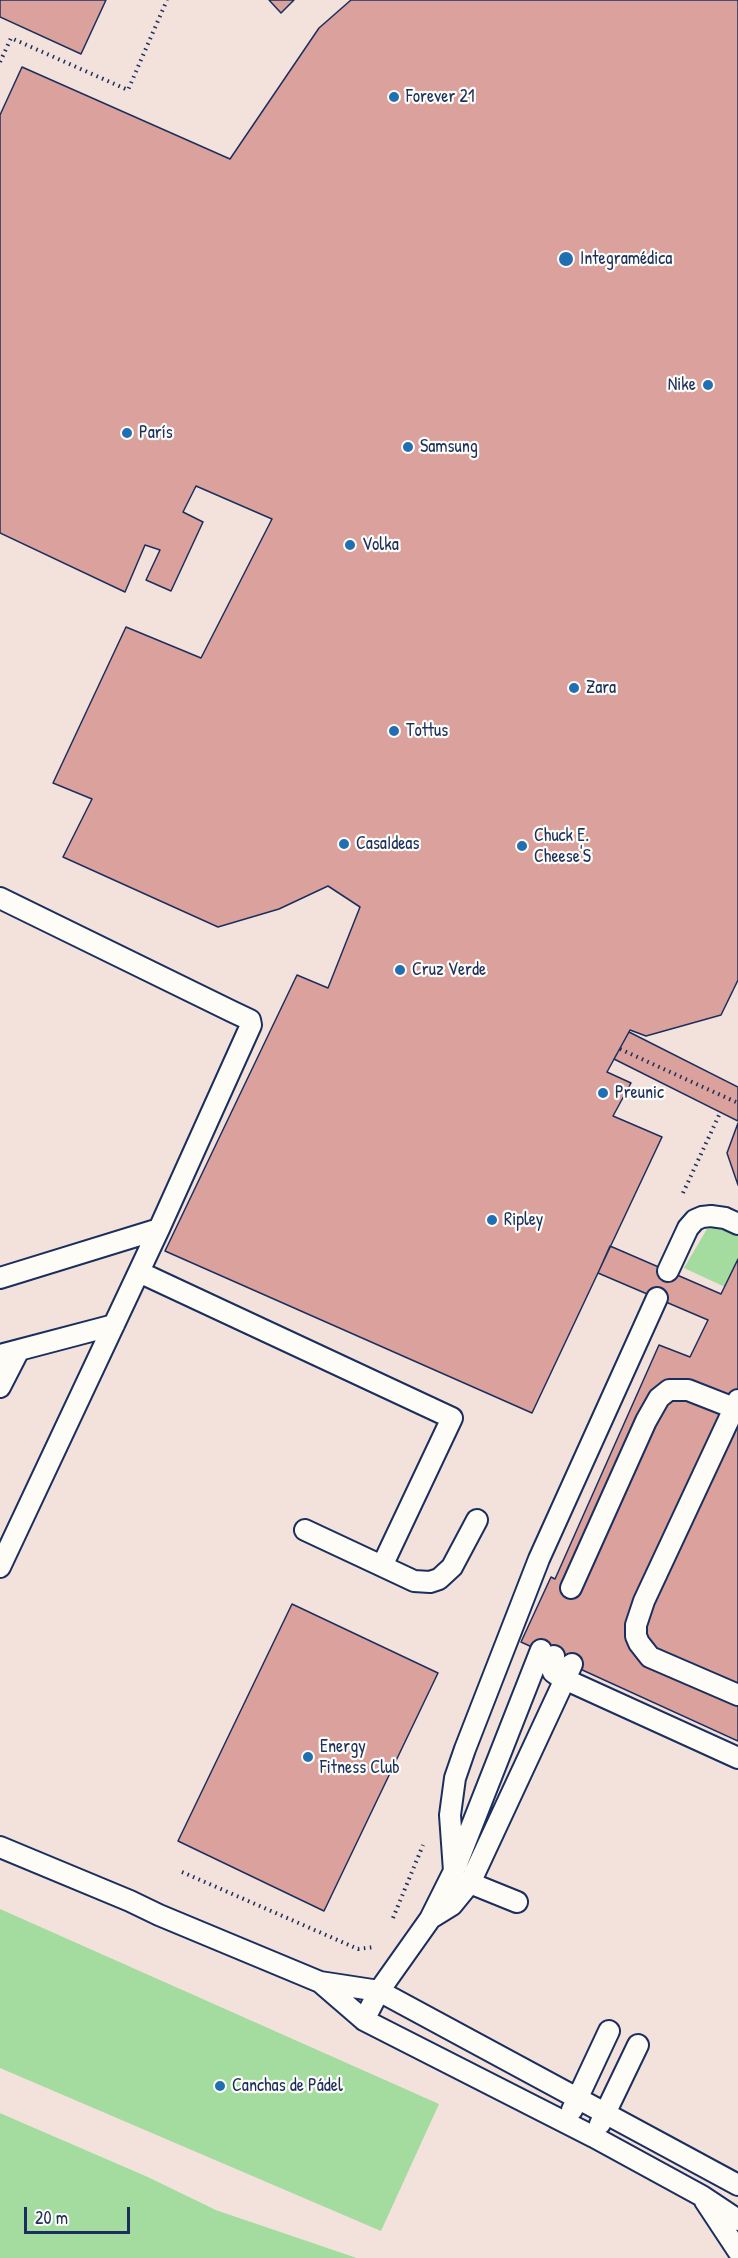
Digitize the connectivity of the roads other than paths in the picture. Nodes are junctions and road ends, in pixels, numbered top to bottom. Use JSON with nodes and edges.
{"nodes":[{"id":1,"x":0,"y":898,"type":"edge"},
{"id":2,"x":738,"y":1224,"type":"edge"},
{"id":3,"x":159,"y":1229,"type":"junction"},
{"id":4,"x":668,"y":1271,"type":"dead end"},
{"id":5,"x":139,"y":1272,"type":"junction"},
{"id":6,"x":0,"y":1278,"type":"edge"},
{"id":7,"x":657,"y":1298,"type":"dead end"},
{"id":8,"x":114,"y":1325,"type":"junction"},
{"id":9,"x":9,"y":1352,"type":"edge"},
{"id":10,"x":0,"y":1388,"type":"edge"},
{"id":11,"x":736,"y":1404,"type":"edge"},
{"id":12,"x":477,"y":1520,"type":"dead end"},
{"id":13,"x":305,"y":1530,"type":"dead end"},
{"id":14,"x":382,"y":1566,"type":"junction"},
{"id":15,"x":0,"y":1567,"type":"edge"},
{"id":16,"x":571,"y":1588,"type":"dead end"},
{"id":17,"x":556,"y":1656,"type":"junction"},
{"id":18,"x":738,"y":1695,"type":"edge"},
{"id":19,"x":738,"y":1758,"type":"edge"},
{"id":20,"x":0,"y":1847,"type":"edge"},
{"id":21,"x":454,"y":1871,"type":"junction"},
{"id":22,"x":470,"y":1883,"type":"junction"},
{"id":23,"x":517,"y":1902,"type":"dead end"},
{"id":24,"x":429,"y":1919,"type":"junction"},
{"id":25,"x":320,"y":1982,"type":"junction"},
{"id":26,"x":379,"y":1991,"type":"junction"},
{"id":27,"x":364,"y":2020,"type":"junction"},
{"id":28,"x":609,"y":2031,"type":"dead end"},
{"id":29,"x":638,"y":2045,"type":"dead end"},
{"id":30,"x":578,"y":2099,"type":"junction"},
{"id":31,"x":605,"y":2114,"type":"junction"},
{"id":32,"x":566,"y":2122,"type":"junction"},
{"id":33,"x":594,"y":2137,"type":"junction"},
{"id":34,"x":733,"y":2182,"type":"edge"},
{"id":35,"x":702,"y":2196,"type":"junction"},
{"id":36,"x":738,"y":2220,"type":"edge"},
{"id":37,"x":738,"y":2251,"type":"edge"}],
"edges":[{"from":1,"to":3,"type":"lane"},
{"from":2,"to":4,"type":"lane"},
{"from":3,"to":5,"type":"lane"},
{"from":3,"to":6,"type":"lane"},
{"from":5,"to":8,"type":"lane"},
{"from":5,"to":14,"type":"lane"},
{"from":7,"to":21,"type":"lane"},
{"from":8,"to":9,"type":"lane"},
{"from":8,"to":15,"type":"lane"},
{"from":9,"to":10,"type":"lane"},
{"from":11,"to":16,"type":"lane"},
{"from":11,"to":18,"type":"lane"},
{"from":12,"to":14,"type":"lane"},
{"from":13,"to":14,"type":"lane"},
{"from":17,"to":19,"type":"lane"},
{"from":17,"to":21,"type":"lane"},
{"from":17,"to":22,"type":"lane"},
{"from":20,"to":25,"type":"lane"},
{"from":21,"to":24,"type":"lane"},
{"from":22,"to":23,"type":"lane"},
{"from":22,"to":24,"type":"lane"},
{"from":24,"to":26,"type":"lane"},
{"from":25,"to":26,"type":"lane"},
{"from":25,"to":27,"type":"lane"},
{"from":26,"to":27,"type":"lane"},
{"from":26,"to":30,"type":"lane"},
{"from":27,"to":32,"type":"lane"},
{"from":28,"to":30,"type":"lane"},
{"from":29,"to":31,"type":"lane"},
{"from":30,"to":31,"type":"lane"},
{"from":30,"to":32,"type":"lane"},
{"from":31,"to":33,"type":"lane"},
{"from":31,"to":34,"type":"lane"},
{"from":32,"to":33,"type":"lane"},
{"from":33,"to":35,"type":"lane"},
{"from":35,"to":36,"type":"lane"},
{"from":35,"to":37,"type":"lane"}]}
